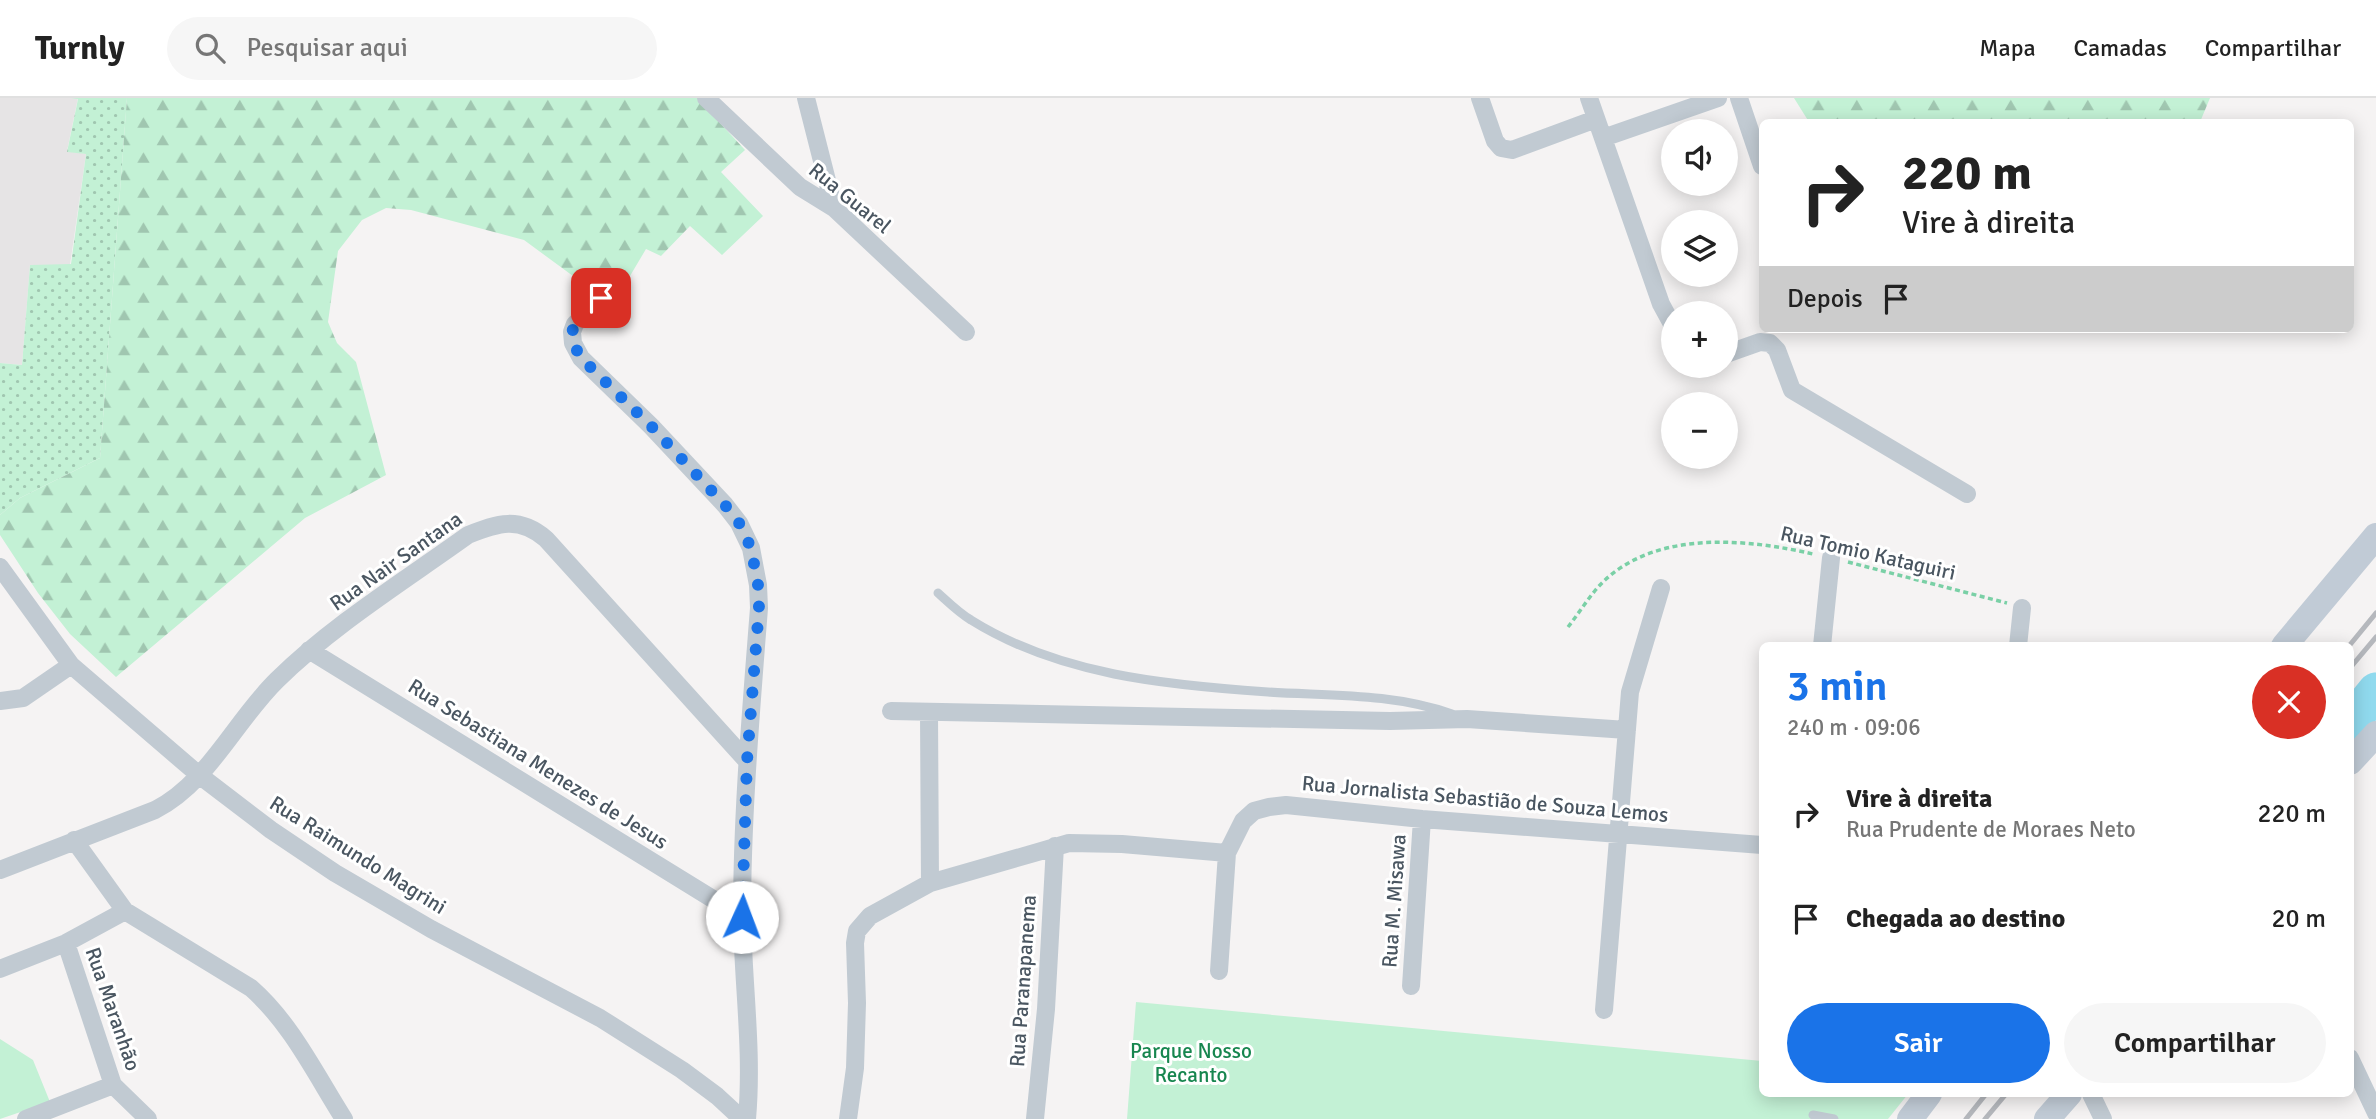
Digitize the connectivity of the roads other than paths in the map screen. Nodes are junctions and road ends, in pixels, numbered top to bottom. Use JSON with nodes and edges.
{"nodes":[{"id":1,"x":706,"y":98,"type":"edge"},
{"id":2,"x":806,"y":98,"type":"edge"},
{"id":3,"x":1480,"y":98,"type":"edge"},
{"id":4,"x":1589,"y":98,"type":"edge"},
{"id":5,"x":1718,"y":98,"type":"edge"},
{"id":6,"x":1739,"y":98,"type":"edge"},
{"id":7,"x":1596,"y":119,"type":"junction"},
{"id":8,"x":1603,"y":138,"type":"junction"},
{"id":9,"x":1759,"y":157,"type":"edge"},
{"id":10,"x":834,"y":208,"type":"junction"},
{"id":11,"x":601,"y":298,"type":"dead end"},
{"id":12,"x":1661,"y":304,"type":"edge"},
{"id":13,"x":966,"y":332,"type":"dead end"},
{"id":14,"x":1738,"y":350,"type":"edge"},
{"id":15,"x":1967,"y":494,"type":"dead end"},
{"id":16,"x":2376,"y":536,"type":"edge"},
{"id":17,"x":1832,"y":558,"type":"road end"},
{"id":18,"x":0,"y":567,"type":"edge"},
{"id":19,"x":1661,"y":589,"type":"dead end"},
{"id":20,"x":937,"y":593,"type":"dead end"},
{"id":21,"x":2022,"y":608,"type":"road end"},
{"id":22,"x":1822,"y":642,"type":"edge"},
{"id":23,"x":2018,"y":642,"type":"edge"},
{"id":24,"x":2287,"y":642,"type":"edge"},
{"id":25,"x":309,"y":650,"type":"junction"},
{"id":26,"x":71,"y":665,"type":"junction"},
{"id":27,"x":0,"y":701,"type":"edge"},
{"id":28,"x":891,"y":711,"type":"dead end"},
{"id":29,"x":929,"y":713,"type":"junction"},
{"id":30,"x":1467,"y":719,"type":"junction"},
{"id":31,"x":1627,"y":730,"type":"junction"},
{"id":32,"x":2376,"y":734,"type":"edge"},
{"id":33,"x":2354,"y":758,"type":"edge"},
{"id":34,"x":747,"y":761,"type":"junction"},
{"id":35,"x":199,"y":775,"type":"junction"},
{"id":36,"x":1422,"y":819,"type":"junction"},
{"id":37,"x":1617,"y":834,"type":"junction"},
{"id":38,"x":74,"y":840,"type":"junction"},
{"id":39,"x":1055,"y":845,"type":"junction"},
{"id":40,"x":1759,"y":845,"type":"edge"},
{"id":41,"x":1227,"y":853,"type":"junction"},
{"id":42,"x":0,"y":870,"type":"edge"},
{"id":43,"x":930,"y":883,"type":"junction"},
{"id":44,"x":125,"y":911,"type":"junction"},
{"id":45,"x":742,"y":917,"type":"junction"},
{"id":46,"x":66,"y":943,"type":"junction"},
{"id":47,"x":0,"y":970,"type":"edge"},
{"id":48,"x":1219,"y":971,"type":"dead end"},
{"id":49,"x":1411,"y":986,"type":"dead end"},
{"id":50,"x":1604,"y":1010,"type":"dead end"},
{"id":51,"x":2354,"y":1066,"type":"edge"},
{"id":52,"x":113,"y":1085,"type":"junction"},
{"id":53,"x":1927,"y":1097,"type":"edge"},
{"id":54,"x":2074,"y":1097,"type":"edge"},
{"id":55,"x":2078,"y":1097,"type":"edge"},
{"id":56,"x":2376,"y":1113,"type":"edge"},
{"id":57,"x":48,"y":1115,"type":"edge"},
{"id":58,"x":1813,"y":1115,"type":"dead end"},
{"id":59,"x":26,"y":1119,"type":"edge"},
{"id":60,"x":148,"y":1119,"type":"edge"},
{"id":61,"x":344,"y":1119,"type":"edge"},
{"id":62,"x":744,"y":1119,"type":"edge"},
{"id":63,"x":848,"y":1119,"type":"edge"},
{"id":64,"x":1035,"y":1119,"type":"edge"},
{"id":65,"x":1834,"y":1119,"type":"edge"},
{"id":66,"x":1910,"y":1119,"type":"edge"},
{"id":67,"x":2047,"y":1119,"type":"edge"},
{"id":68,"x":2103,"y":1119,"type":"edge"}],
"edges":[{"from":1,"to":10,"type":"street","name":"Rua Guarel"},
{"from":2,"to":10,"type":"street"},
{"from":3,"to":7,"type":"street"},
{"from":4,"to":7,"type":"street"},
{"from":5,"to":8,"type":"street"},
{"from":6,"to":9,"type":"street"},
{"from":7,"to":8,"type":"street"},
{"from":8,"to":12,"type":"street"},
{"from":10,"to":13,"type":"street","name":"Rua Guarel"},
{"from":11,"to":34,"type":"street"},
{"from":14,"to":15,"type":"street"},
{"from":16,"to":24,"type":"main road"},
{"from":17,"to":22,"type":"street"},
{"from":18,"to":26,"type":"street","name":"Rua Raimundo Magrini"},
{"from":19,"to":31,"type":"street"},
{"from":20,"to":30,"type":"lane"},
{"from":21,"to":23,"type":"street"},
{"from":25,"to":34,"type":"street","name":"Rua Nair Santana"},
{"from":25,"to":35,"type":"street","name":"Rua Nair Santana"},
{"from":25,"to":45,"type":"street","name":"Rua Sebastiana Menezes de Jesus"},
{"from":26,"to":27,"type":"street"},
{"from":26,"to":35,"type":"street","name":"Rua Raimundo Magrini"},
{"from":28,"to":29,"type":"street"},
{"from":29,"to":30,"type":"street"},
{"from":29,"to":43,"type":"street"},
{"from":30,"to":31,"type":"street"},
{"from":31,"to":37,"type":"street"},
{"from":32,"to":33,"type":"main road"},
{"from":34,"to":45,"type":"street"},
{"from":35,"to":38,"type":"street","name":"Rua Nair Santana"},
{"from":35,"to":62,"type":"street","name":"Rua Raimundo Magrini"},
{"from":36,"to":37,"type":"street","name":"Rua Jornalista Sebastião de Souza Lemos"},
{"from":36,"to":41,"type":"street","name":"Rua Jornalista Sebastião de Souza Lemos"},
{"from":36,"to":49,"type":"street","name":"Rua M. Misawa"},
{"from":37,"to":40,"type":"street","name":"Rua Jornalista Sebastião de Souza Lemos"},
{"from":37,"to":50,"type":"street"},
{"from":38,"to":42,"type":"street","name":"Rua Nair Santana"},
{"from":38,"to":44,"type":"street"},
{"from":39,"to":41,"type":"street"},
{"from":39,"to":43,"type":"street"},
{"from":39,"to":64,"type":"street","name":"Rua Paranapanema"},
{"from":41,"to":48,"type":"street","name":"Rua Jornalista Sebastião de Souza Lemos"},
{"from":43,"to":63,"type":"street"},
{"from":44,"to":46,"type":"street"},
{"from":44,"to":61,"type":"street"},
{"from":45,"to":62,"type":"street"},
{"from":46,"to":47,"type":"street"},
{"from":46,"to":52,"type":"street","name":"Rua Maranhão"},
{"from":51,"to":56,"type":"street"},
{"from":52,"to":57,"type":"street"},
{"from":52,"to":60,"type":"street","name":"Rua Maranhão"},
{"from":53,"to":66,"type":"main road"},
{"from":54,"to":67,"type":"main road"},
{"from":55,"to":68,"type":"street"},
{"from":57,"to":59,"type":"street"},
{"from":58,"to":65,"type":"lane"}]}
